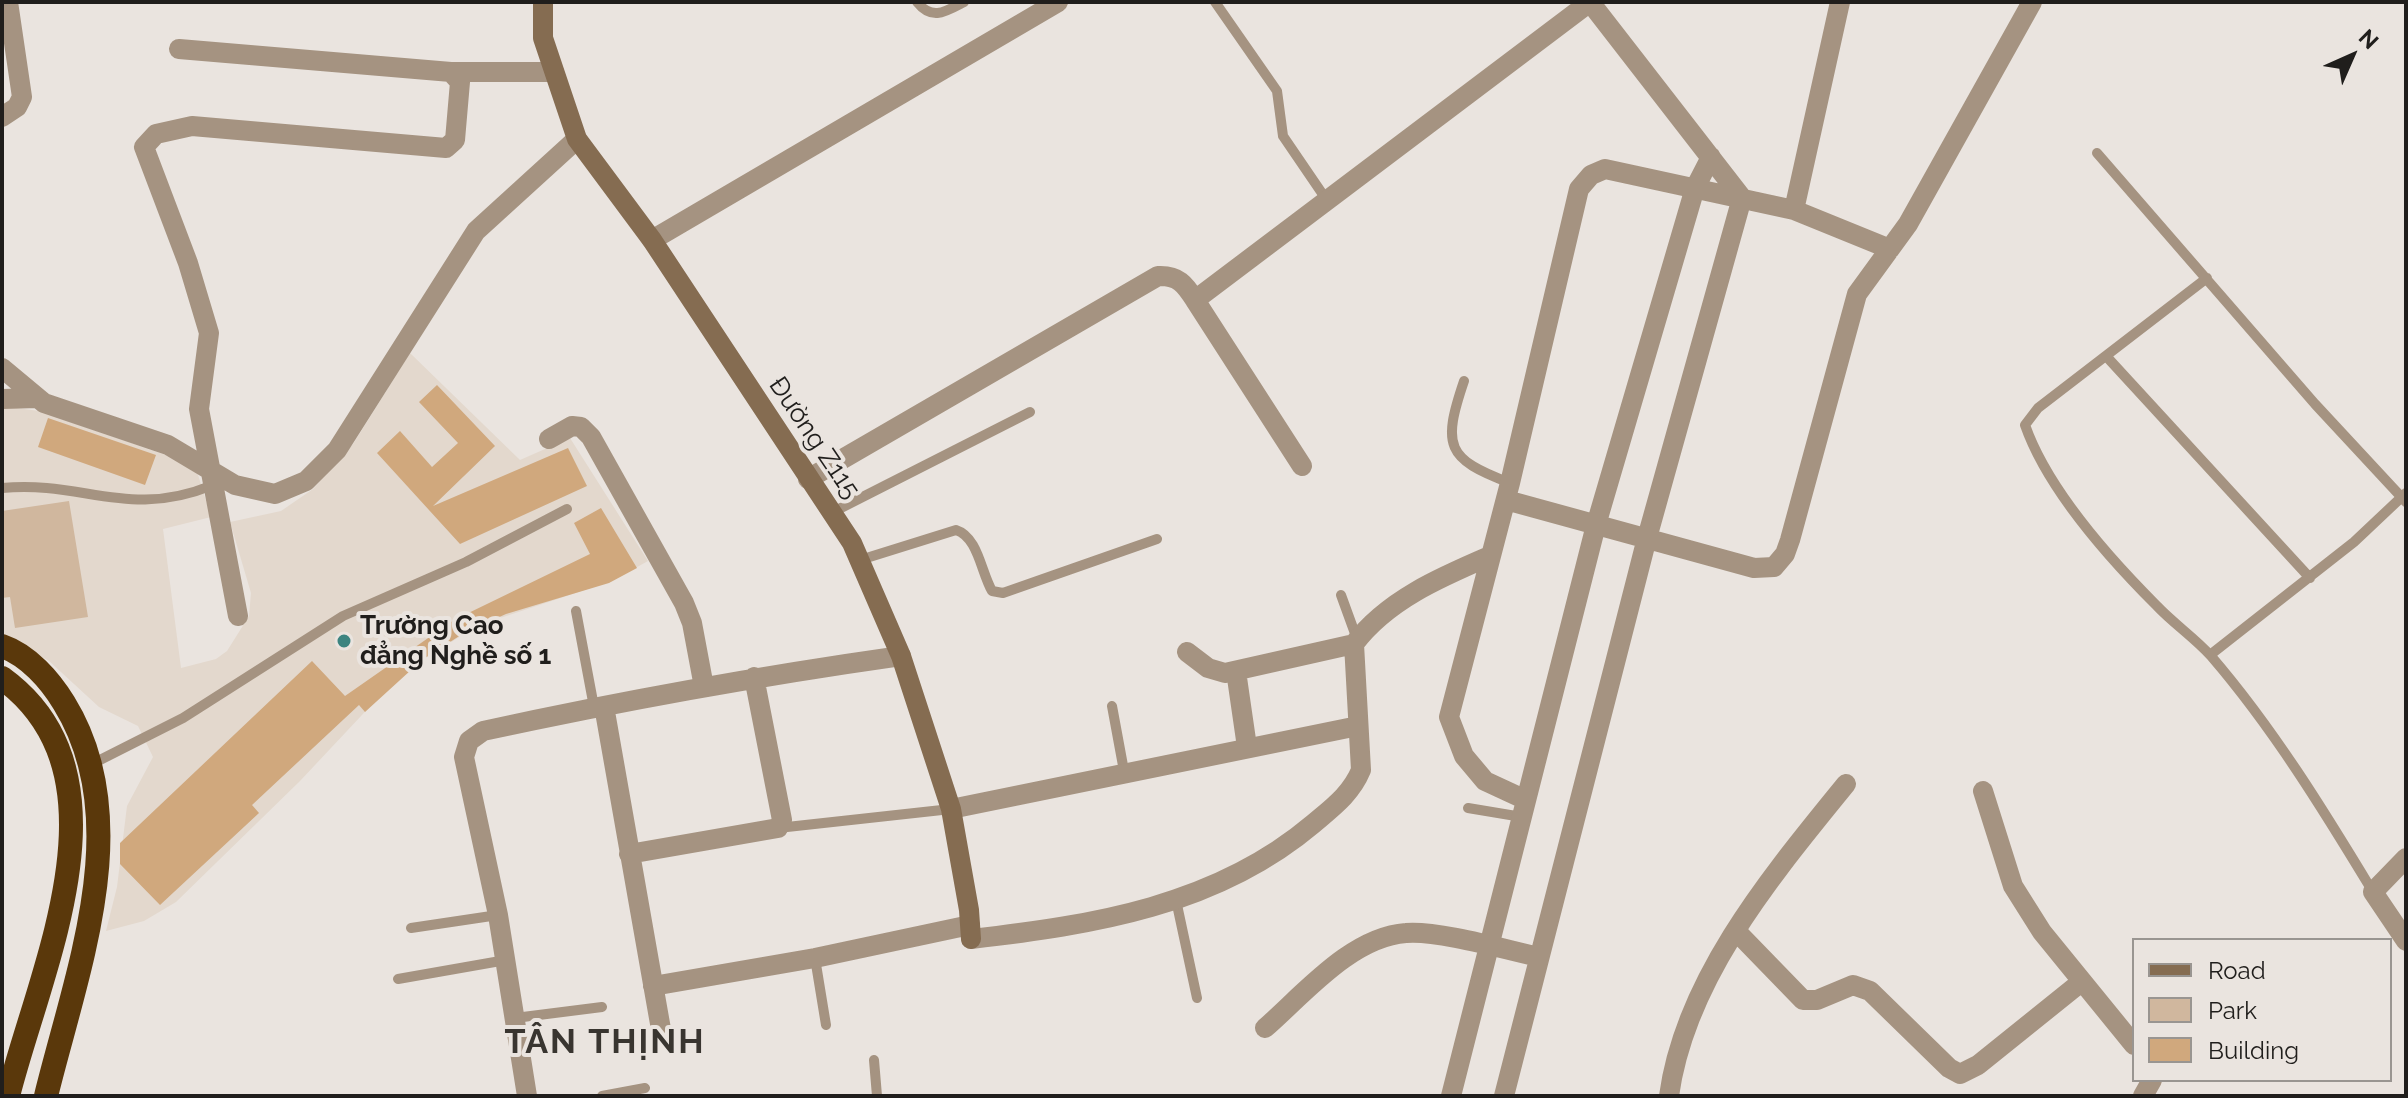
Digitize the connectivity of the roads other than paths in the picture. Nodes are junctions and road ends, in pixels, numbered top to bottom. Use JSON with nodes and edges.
{"nodes":[{"id":1,"x":8,"y":2,"type":"edge"},
{"id":2,"x":543,"y":2,"type":"edge"},
{"id":3,"x":917,"y":2,"type":"edge"},
{"id":4,"x":964,"y":2,"type":"edge"},
{"id":5,"x":1215,"y":2,"type":"edge"},
{"id":6,"x":1590,"y":2,"type":"edge"},
{"id":7,"x":1840,"y":2,"type":"edge"},
{"id":8,"x":2032,"y":2,"type":"edge"},
{"id":9,"x":1045,"y":6,"type":"edge"},
{"id":10,"x":179,"y":49,"type":"dead end"},
{"id":11,"x":451,"y":72,"type":"junction"},
{"id":12,"x":554,"y":72,"type":"junction"},
{"id":13,"x":2,"y":117,"type":"edge"},
{"id":14,"x":577,"y":139,"type":"junction"},
{"id":15,"x":2097,"y":153,"type":"dead end"},
{"id":16,"x":1711,"y":157,"type":"junction"},
{"id":17,"x":1695,"y":188,"type":"junction"},
{"id":18,"x":1742,"y":198,"type":"junction"},
{"id":19,"x":1328,"y":202,"type":"junction"},
{"id":20,"x":1794,"y":210,"type":"junction"},
{"id":21,"x":652,"y":240,"type":"junction"},
{"id":22,"x":1890,"y":249,"type":"junction"},
{"id":23,"x":2207,"y":278,"type":"junction"},
{"id":24,"x":1195,"y":300,"type":"junction"},
{"id":25,"x":2106,"y":356,"type":"junction"},
{"id":26,"x":2,"y":368,"type":"edge"},
{"id":27,"x":1464,"y":381,"type":"dead end"},
{"id":28,"x":38,"y":398,"type":"junction"},
{"id":29,"x":2,"y":399,"type":"edge"},
{"id":30,"x":1030,"y":412,"type":"dead end"},
{"id":31,"x":549,"y":439,"type":"dead end"},
{"id":32,"x":1302,"y":466,"type":"dead end"},
{"id":33,"x":212,"y":477,"type":"junction"},
{"id":34,"x":808,"y":479,"type":"junction"},
{"id":35,"x":2,"y":488,"type":"edge"},
{"id":36,"x":1508,"y":492,"type":"junction"},
{"id":37,"x":2405,"y":497,"type":"edge"},
{"id":38,"x":567,"y":509,"type":"dead end"},
{"id":39,"x":833,"y":512,"type":"junction"},
{"id":40,"x":1596,"y":525,"type":"junction"},
{"id":41,"x":1647,"y":538,"type":"junction"},
{"id":42,"x":1157,"y":539,"type":"dead end"},
{"id":43,"x":1490,"y":556,"type":"junction"},
{"id":44,"x":860,"y":560,"type":"junction"},
{"id":45,"x":2310,"y":578,"type":"junction"},
{"id":46,"x":1341,"y":595,"type":"dead end"},
{"id":47,"x":576,"y":611,"type":"dead end"},
{"id":48,"x":238,"y":616,"type":"dead end"},
{"id":49,"x":1356,"y":641,"type":"junction"},
{"id":50,"x":2,"y":646,"type":"edge"},
{"id":51,"x":1187,"y":652,"type":"dead end"},
{"id":52,"x":2210,"y":655,"type":"junction"},
{"id":53,"x":901,"y":656,"type":"junction"},
{"id":54,"x":1236,"y":671,"type":"junction"},
{"id":55,"x":754,"y":677,"type":"junction"},
{"id":56,"x":2,"y":678,"type":"edge"},
{"id":57,"x":704,"y":687,"type":"junction"},
{"id":58,"x":599,"y":706,"type":"junction"},
{"id":59,"x":1112,"y":706,"type":"dead end"},
{"id":60,"x":1358,"y":726,"type":"junction"},
{"id":61,"x":1247,"y":747,"type":"junction"},
{"id":62,"x":90,"y":765,"type":"junction"},
{"id":63,"x":1124,"y":771,"type":"junction"},
{"id":64,"x":1846,"y":784,"type":"dead end"},
{"id":65,"x":1983,"y":791,"type":"dead end"},
{"id":66,"x":1468,"y":808,"type":"dead end"},
{"id":67,"x":1524,"y":808,"type":"junction"},
{"id":68,"x":951,"y":809,"type":"junction"},
{"id":69,"x":778,"y":828,"type":"junction"},
{"id":70,"x":629,"y":854,"type":"junction"},
{"id":71,"x":2406,"y":858,"type":"edge"},
{"id":72,"x":2373,"y":892,"type":"junction"},
{"id":73,"x":1176,"y":900,"type":"junction"},
{"id":74,"x":498,"y":915,"type":"junction"},
{"id":75,"x":411,"y":928,"type":"dead end"},
{"id":76,"x":970,"y":932,"type":"junction"},
{"id":77,"x":1737,"y":932,"type":"junction"},
{"id":78,"x":2406,"y":941,"type":"edge"},
{"id":79,"x":1489,"y":945,"type":"junction"},
{"id":80,"x":1539,"y":957,"type":"junction"},
{"id":81,"x":815,"y":958,"type":"junction"},
{"id":82,"x":506,"y":960,"type":"junction"},
{"id":83,"x":398,"y":979,"type":"dead end"},
{"id":84,"x":2080,"y":983,"type":"junction"},
{"id":85,"x":653,"y":986,"type":"junction"},
{"id":86,"x":1197,"y":998,"type":"dead end"},
{"id":87,"x":602,"y":1007,"type":"dead end"},
{"id":88,"x":515,"y":1018,"type":"junction"},
{"id":89,"x":826,"y":1025,"type":"dead end"},
{"id":90,"x":1265,"y":1028,"type":"dead end"},
{"id":91,"x":662,"y":1035,"type":"dead end"},
{"id":92,"x":2132,"y":1043,"type":"edge"},
{"id":93,"x":874,"y":1060,"type":"dead end"},
{"id":94,"x":645,"y":1088,"type":"dead end"},
{"id":95,"x":8,"y":1096,"type":"edge"},
{"id":96,"x":46,"y":1096,"type":"edge"},
{"id":97,"x":527,"y":1096,"type":"edge"},
{"id":98,"x":602,"y":1096,"type":"edge"},
{"id":99,"x":877,"y":1096,"type":"edge"},
{"id":100,"x":1451,"y":1096,"type":"edge"},
{"id":101,"x":1504,"y":1096,"type":"edge"},
{"id":102,"x":1669,"y":1096,"type":"edge"}],
"edges":[{"from":1,"to":13,"type":"street"},
{"from":2,"to":12,"type":"street","name":"Đường Z115"},
{"from":3,"to":4,"type":"lane"},
{"from":5,"to":19,"type":"lane"},
{"from":6,"to":16,"type":"street"},
{"from":6,"to":19,"type":"street"},
{"from":7,"to":20,"type":"street"},
{"from":8,"to":22,"type":"street"},
{"from":9,"to":21,"type":"street"},
{"from":10,"to":11,"type":"street"},
{"from":11,"to":12,"type":"street"},
{"from":11,"to":33,"type":"street"},
{"from":12,"to":14,"type":"street","name":"Đường Z115"},
{"from":14,"to":21,"type":"street","name":"Đường Z115"},
{"from":14,"to":33,"type":"street"},
{"from":15,"to":23,"type":"lane"},
{"from":16,"to":17,"type":"street"},
{"from":16,"to":18,"type":"street"},
{"from":17,"to":18,"type":"street"},
{"from":17,"to":36,"type":"street"},
{"from":17,"to":40,"type":"street"},
{"from":18,"to":20,"type":"street"},
{"from":18,"to":41,"type":"street"},
{"from":19,"to":24,"type":"street"},
{"from":20,"to":22,"type":"street"},
{"from":21,"to":34,"type":"street","name":"Đường Z115"},
{"from":22,"to":41,"type":"street"},
{"from":23,"to":25,"type":"lane"},
{"from":23,"to":37,"type":"lane"},
{"from":24,"to":32,"type":"street"},
{"from":24,"to":34,"type":"street"},
{"from":25,"to":45,"type":"lane"},
{"from":25,"to":52,"type":"lane"},
{"from":26,"to":28,"type":"street"},
{"from":27,"to":36,"type":"lane"},
{"from":28,"to":29,"type":"street"},
{"from":28,"to":33,"type":"street"},
{"from":30,"to":39,"type":"lane"},
{"from":31,"to":57,"type":"street"},
{"from":33,"to":35,"type":"lane"},
{"from":33,"to":48,"type":"street"},
{"from":34,"to":39,"type":"street","name":"Đường Z115"},
{"from":36,"to":40,"type":"street"},
{"from":36,"to":43,"type":"street"},
{"from":37,"to":45,"type":"lane"},
{"from":38,"to":62,"type":"lane"},
{"from":39,"to":44,"type":"street","name":"Đường Z115"},
{"from":40,"to":41,"type":"street"},
{"from":40,"to":67,"type":"street"},
{"from":41,"to":80,"type":"street"},
{"from":42,"to":44,"type":"lane"},
{"from":43,"to":49,"type":"street"},
{"from":43,"to":67,"type":"street"},
{"from":44,"to":53,"type":"street","name":"Đường Z115"},
{"from":45,"to":52,"type":"lane"},
{"from":46,"to":49,"type":"lane"},
{"from":47,"to":58,"type":"lane"},
{"from":49,"to":54,"type":"street"},
{"from":49,"to":60,"type":"street"},
{"from":50,"to":62,"type":"highway"},
{"from":51,"to":54,"type":"street"},
{"from":52,"to":72,"type":"lane"},
{"from":53,"to":55,"type":"street"},
{"from":53,"to":68,"type":"street","name":"Đường Z115"},
{"from":54,"to":61,"type":"street"},
{"from":55,"to":57,"type":"street"},
{"from":55,"to":69,"type":"street"},
{"from":56,"to":95,"type":"highway"},
{"from":57,"to":58,"type":"street"},
{"from":58,"to":70,"type":"street"},
{"from":58,"to":74,"type":"street"},
{"from":59,"to":63,"type":"lane"},
{"from":60,"to":61,"type":"street"},
{"from":60,"to":73,"type":"street"},
{"from":61,"to":63,"type":"street"},
{"from":62,"to":96,"type":"highway"},
{"from":63,"to":68,"type":"street"},
{"from":64,"to":77,"type":"street"},
{"from":65,"to":84,"type":"street"},
{"from":66,"to":67,"type":"lane"},
{"from":67,"to":79,"type":"street"},
{"from":68,"to":69,"type":"lane"},
{"from":68,"to":76,"type":"street","name":"Đường Z115"},
{"from":69,"to":70,"type":"street"},
{"from":70,"to":85,"type":"street"},
{"from":71,"to":72,"type":"street"},
{"from":72,"to":78,"type":"street"},
{"from":73,"to":76,"type":"street"},
{"from":73,"to":86,"type":"lane"},
{"from":74,"to":75,"type":"lane"},
{"from":74,"to":82,"type":"street"},
{"from":76,"to":81,"type":"street"},
{"from":77,"to":84,"type":"street"},
{"from":77,"to":102,"type":"street"},
{"from":79,"to":80,"type":"street"},
{"from":79,"to":90,"type":"street"},
{"from":79,"to":100,"type":"street"},
{"from":80,"to":101,"type":"street"},
{"from":81,"to":85,"type":"street"},
{"from":81,"to":89,"type":"lane"},
{"from":82,"to":83,"type":"lane"},
{"from":82,"to":88,"type":"street"},
{"from":84,"to":92,"type":"street"},
{"from":85,"to":91,"type":"street"},
{"from":87,"to":88,"type":"lane"},
{"from":88,"to":97,"type":"street"},
{"from":93,"to":99,"type":"lane"},
{"from":94,"to":98,"type":"lane"}]}
